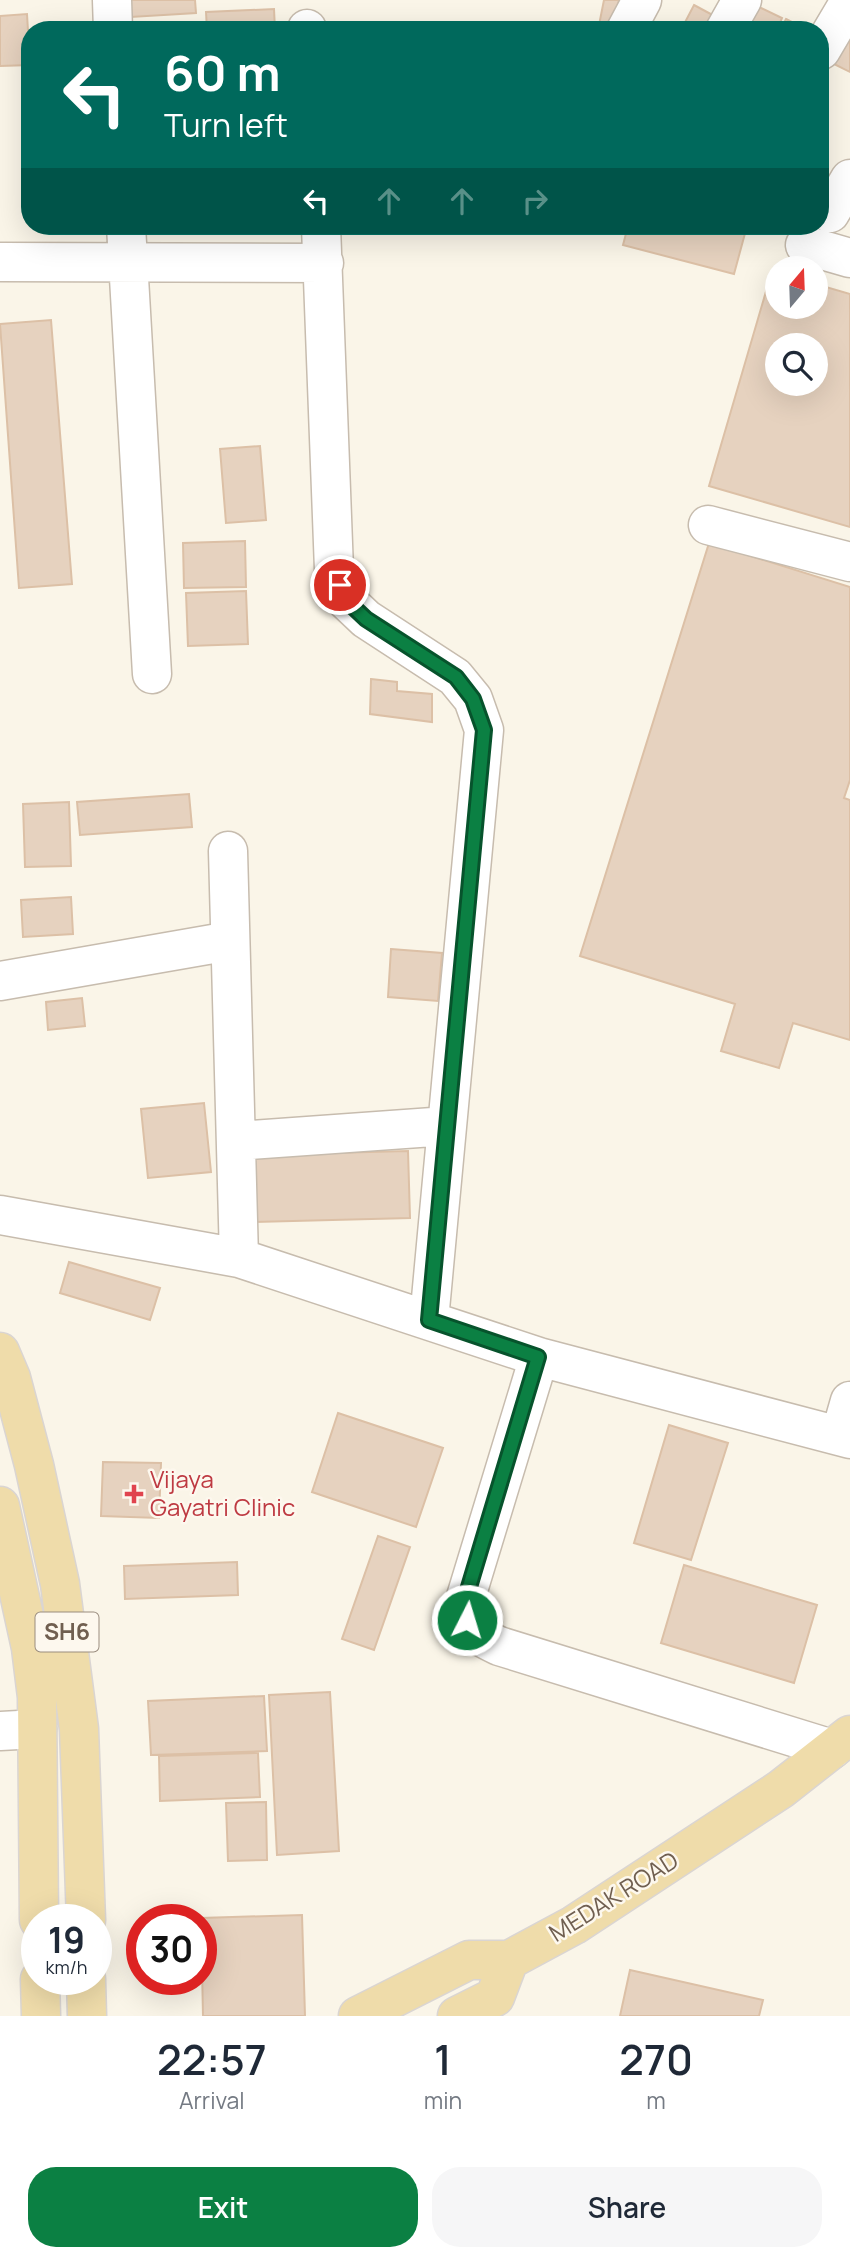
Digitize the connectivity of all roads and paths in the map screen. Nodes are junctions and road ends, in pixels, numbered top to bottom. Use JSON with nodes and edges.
{"nodes":[{"id":1,"x":112,"y":0,"type":"edge"},
{"id":2,"x":642,"y":0,"type":"edge"},
{"id":3,"x":742,"y":0,"type":"edge"},
{"id":4,"x":845,"y":5,"type":"edge"},
{"id":5,"x":113,"y":21,"type":"edge"},
{"id":6,"x":631,"y":21,"type":"edge"},
{"id":7,"x":730,"y":21,"type":"edge"},
{"id":8,"x":829,"y":35,"type":"edge"},
{"id":9,"x":850,"y":179,"type":"edge"},
{"id":10,"x":831,"y":213,"type":"dead end"},
{"id":11,"x":322,"y":235,"type":"edge"},
{"id":12,"x":127,"y":244,"type":"edge"},
{"id":13,"x":805,"y":245,"type":"dead end"},
{"id":14,"x":850,"y":258,"type":"edge"},
{"id":15,"x":0,"y":262,"type":"edge"},
{"id":16,"x":324,"y":263,"type":"junction"},
{"id":17,"x":708,"y":525,"type":"dead end"},
{"id":18,"x":850,"y":562,"type":"edge"},
{"id":19,"x":152,"y":674,"type":"dead end"},
{"id":20,"x":228,"y":851,"type":"dead end"},
{"id":21,"x":230,"y":941,"type":"junction"},
{"id":22,"x":0,"y":981,"type":"edge"},
{"id":23,"x":447,"y":1126,"type":"junction"},
{"id":24,"x":236,"y":1141,"type":"junction"},
{"id":25,"x":0,"y":1215,"type":"edge"},
{"id":26,"x":239,"y":1258,"type":"junction"},
{"id":27,"x":429,"y":1320,"type":"junction"},
{"id":28,"x":0,"y":1352,"type":"edge"},
{"id":29,"x":538,"y":1357,"type":"junction"},
{"id":30,"x":847,"y":1425,"type":"edge"},
{"id":31,"x":0,"y":1506,"type":"edge"},
{"id":32,"x":18,"y":1730,"type":"edge"},
{"id":33,"x":841,"y":1742,"type":"edge"},
{"id":34,"x":37,"y":1904,"type":"edge"},
{"id":35,"x":85,"y":1904,"type":"edge"},
{"id":36,"x":509,"y":1960,"type":"junction"},
{"id":37,"x":40,"y":1995,"type":"edge"},
{"id":38,"x":41,"y":2016,"type":"edge"},
{"id":39,"x":358,"y":2016,"type":"edge"},
{"id":40,"x":457,"y":2016,"type":"edge"}],
"edges":[{"from":1,"to":5,"type":"street"},
{"from":2,"to":6,"type":"street"},
{"from":3,"to":7,"type":"street"},
{"from":4,"to":8,"type":"street"},
{"from":9,"to":10,"type":"street"},
{"from":11,"to":16,"type":"street"},
{"from":12,"to":15,"type":"street"},
{"from":12,"to":16,"type":"street"},
{"from":12,"to":19,"type":"street"},
{"from":13,"to":14,"type":"street"},
{"from":16,"to":23,"type":"street"},
{"from":17,"to":18,"type":"street"},
{"from":20,"to":21,"type":"street"},
{"from":21,"to":22,"type":"street"},
{"from":21,"to":24,"type":"street"},
{"from":23,"to":24,"type":"street"},
{"from":23,"to":27,"type":"street"},
{"from":24,"to":26,"type":"street"},
{"from":25,"to":26,"type":"street"},
{"from":26,"to":27,"type":"street"},
{"from":27,"to":29,"type":"street"},
{"from":28,"to":35,"type":"main road","number":"SH6"},
{"from":29,"to":30,"type":"street"},
{"from":29,"to":33,"type":"street"},
{"from":31,"to":32,"type":"main road","number":"SH6"},
{"from":32,"to":34,"type":"main road","number":"SH6"},
{"from":33,"to":36,"type":"main road","name":"MEDAK ROAD"},
{"from":36,"to":39,"type":"main road","name":"MEDAK ROAD"},
{"from":36,"to":40,"type":"main road"},
{"from":37,"to":38,"type":"main road"}]}
